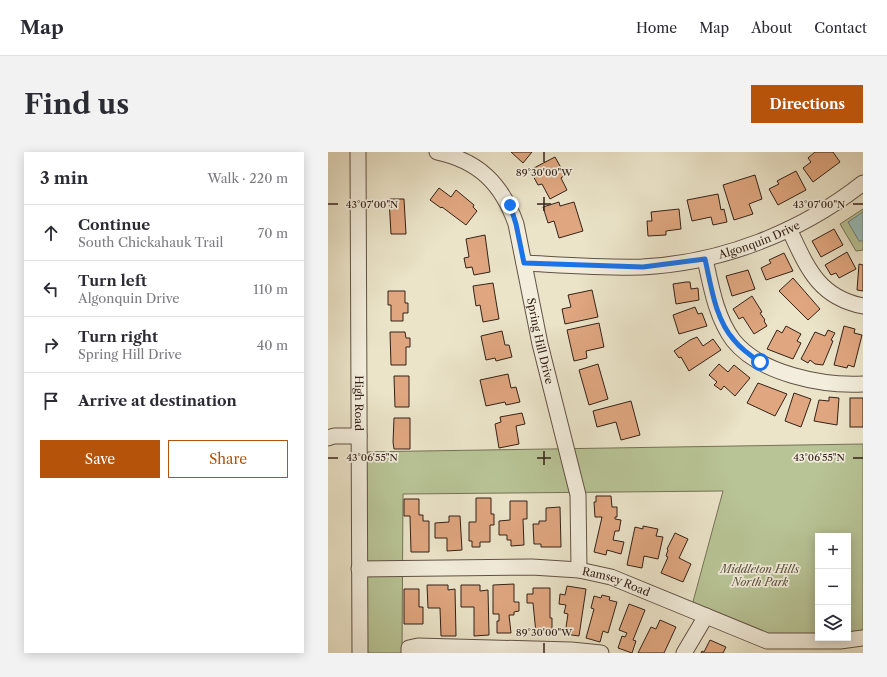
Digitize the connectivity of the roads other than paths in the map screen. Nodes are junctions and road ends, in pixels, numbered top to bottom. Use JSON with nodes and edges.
{"nodes":[{"id":1,"x":358,"y":152,"type":"edge"},
{"id":2,"x":437,"y":152,"type":"edge"},
{"id":3,"x":863,"y":183,"type":"edge"},
{"id":4,"x":789,"y":229,"type":"junction"},
{"id":5,"x":705,"y":259,"type":"junction"},
{"id":6,"x":524,"y":263,"type":"junction"},
{"id":7,"x":863,"y":306,"type":"edge"},
{"id":8,"x":863,"y":384,"type":"edge"},
{"id":9,"x":330,"y":433,"type":"edge"},
{"id":10,"x":359,"y":436,"type":"junction"},
{"id":11,"x":359,"y":569,"type":"junction"},
{"id":12,"x":579,"y":570,"type":"junction"},
{"id":13,"x":706,"y":616,"type":"junction"},
{"id":14,"x":863,"y":638,"type":"edge"},
{"id":15,"x":840,"y":647,"type":"edge"},
{"id":16,"x":360,"y":653,"type":"edge"},
{"id":17,"x":409,"y":653,"type":"edge"},
{"id":18,"x":601,"y":653,"type":"edge"},
{"id":19,"x":684,"y":653,"type":"edge"}],
"edges":[{"from":1,"to":10,"type":"street","name":"High Road"},
{"from":2,"to":6,"type":"street","name":"Spring Hill Drive"},
{"from":3,"to":4,"type":"street","name":"Algonquin Drive"},
{"from":4,"to":5,"type":"street","name":"Algonquin Drive"},
{"from":4,"to":7,"type":"street"},
{"from":5,"to":6,"type":"street","name":"Algonquin Drive"},
{"from":5,"to":8,"type":"street"},
{"from":6,"to":12,"type":"street","name":"Spring Hill Drive"},
{"from":9,"to":10,"type":"street"},
{"from":10,"to":11,"type":"street","name":"High Road"},
{"from":11,"to":12,"type":"street","name":"Ramsey Road"},
{"from":11,"to":16,"type":"street","name":"High Road"},
{"from":12,"to":13,"type":"street","name":"Ramsey Road"},
{"from":13,"to":15,"type":"street","name":"Ramsey Road"},
{"from":13,"to":19,"type":"street"},
{"from":14,"to":15,"type":"street","name":"Ramsey Road"},
{"from":17,"to":18,"type":"street"}]}
